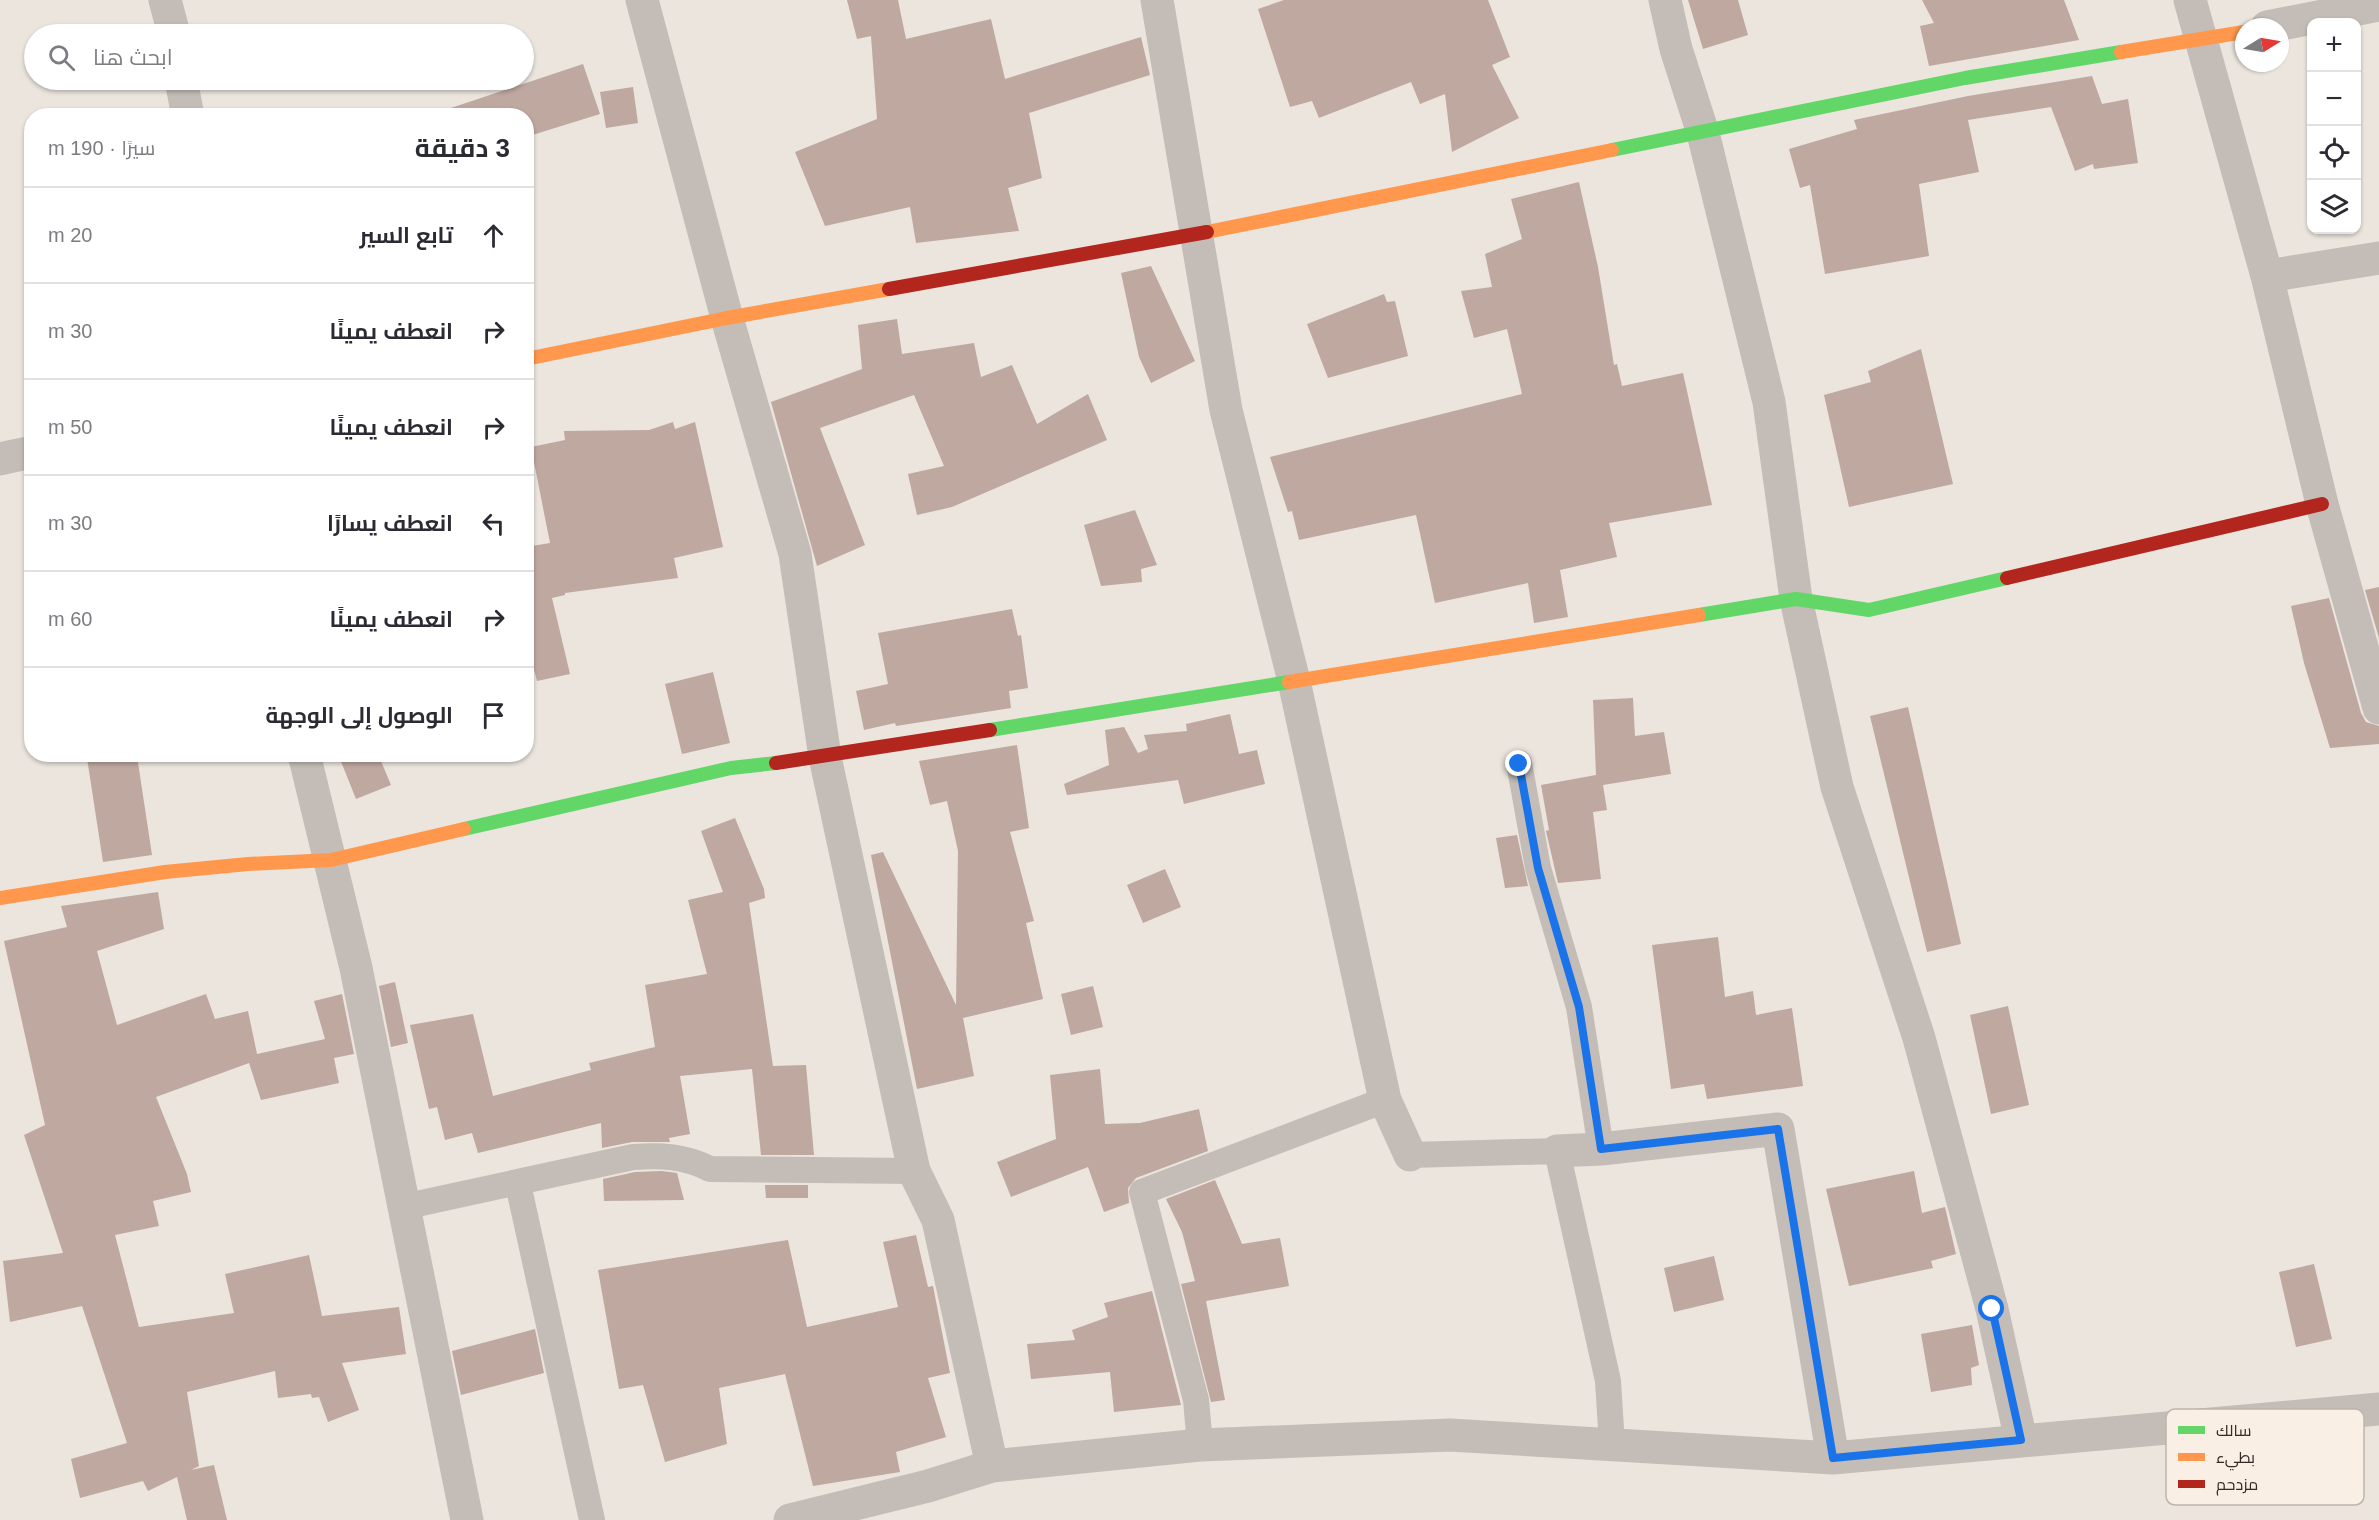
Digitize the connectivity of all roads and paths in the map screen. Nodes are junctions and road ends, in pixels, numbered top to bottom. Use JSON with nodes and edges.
{"nodes":[{"id":1,"x":165,"y":0,"type":"edge"},
{"id":2,"x":642,"y":0,"type":"edge"},
{"id":3,"x":1157,"y":0,"type":"edge"},
{"id":4,"x":1665,"y":0,"type":"edge"},
{"id":5,"x":2190,"y":0,"type":"edge"},
{"id":6,"x":2379,"y":5,"type":"edge"},
{"id":7,"x":2289,"y":23,"type":"edge"},
{"id":8,"x":171,"y":24,"type":"edge"},
{"id":9,"x":2235,"y":34,"type":"edge"},
{"id":10,"x":2200,"y":40,"type":"junction"},
{"id":11,"x":183,"y":90,"type":"edge"},
{"id":12,"x":186,"y":108,"type":"edge"},
{"id":13,"x":1703,"y":133,"type":"junction"},
{"id":14,"x":1198,"y":234,"type":"junction"},
{"id":15,"x":2379,"y":258,"type":"edge"},
{"id":16,"x":2267,"y":276,"type":"junction"},
{"id":17,"x":727,"y":318,"type":"junction"},
{"id":18,"x":534,"y":357,"type":"edge"},
{"id":19,"x":24,"y":454,"type":"edge"},
{"id":20,"x":0,"y":459,"type":"edge"},
{"id":21,"x":2322,"y":504,"type":"junction"},
{"id":22,"x":1796,"y":599,"type":"junction"},
{"id":23,"x":1294,"y":681,"type":"junction"},
{"id":24,"x":2379,"y":708,"type":"edge"},
{"id":25,"x":825,"y":757,"type":"junction"},
{"id":26,"x":306,"y":762,"type":"edge"},
{"id":27,"x":1519,"y":764,"type":"dead end"},
{"id":28,"x":331,"y":860,"type":"junction"},
{"id":29,"x":0,"y":898,"type":"edge"},
{"id":30,"x":1385,"y":1100,"type":"junction"},
{"id":31,"x":1601,"y":1149,"type":"junction"},
{"id":32,"x":1557,"y":1151,"type":"junction"},
{"id":33,"x":1410,"y":1155,"type":"joint"},
{"id":34,"x":914,"y":1171,"type":"junction"},
{"id":35,"x":518,"y":1184,"type":"junction"},
{"id":36,"x":403,"y":1207,"type":"junction"},
{"id":37,"x":2379,"y":1409,"type":"edge"},
{"id":38,"x":2364,"y":1410,"type":"edge"},
{"id":39,"x":2166,"y":1427,"type":"edge"},
{"id":40,"x":2021,"y":1440,"type":"junction"},
{"id":41,"x":1200,"y":1445,"type":"junction"},
{"id":42,"x":1612,"y":1445,"type":"junction"},
{"id":43,"x":1833,"y":1458,"type":"junction"},
{"id":44,"x":992,"y":1466,"type":"junction"},
{"id":45,"x":467,"y":1520,"type":"edge"},
{"id":46,"x":592,"y":1520,"type":"edge"},
{"id":47,"x":790,"y":1520,"type":"edge"}],
"edges":[{"from":1,"to":8,"type":"street"},
{"from":2,"to":17,"type":"street"},
{"from":3,"to":14,"type":"street"},
{"from":4,"to":13,"type":"street"},
{"from":5,"to":10,"type":"street"},
{"from":6,"to":7,"type":"street"},
{"from":9,"to":10,"type":"street"},
{"from":10,"to":13,"type":"street"},
{"from":10,"to":16,"type":"street"},
{"from":11,"to":12,"type":"street"},
{"from":13,"to":14,"type":"street"},
{"from":13,"to":22,"type":"street"},
{"from":14,"to":17,"type":"street"},
{"from":14,"to":23,"type":"street"},
{"from":15,"to":16,"type":"street"},
{"from":16,"to":21,"type":"street"},
{"from":17,"to":18,"type":"street"},
{"from":17,"to":25,"type":"street"},
{"from":19,"to":20,"type":"street"},
{"from":21,"to":22,"type":"street"},
{"from":21,"to":24,"type":"street"},
{"from":22,"to":23,"type":"street"},
{"from":22,"to":40,"type":"street"},
{"from":23,"to":25,"type":"street"},
{"from":23,"to":30,"type":"street"},
{"from":25,"to":28,"type":"street"},
{"from":25,"to":34,"type":"street"},
{"from":26,"to":28,"type":"street"},
{"from":27,"to":31,"type":"lane"},
{"from":28,"to":29,"type":"street"},
{"from":28,"to":36,"type":"street"},
{"from":30,"to":33,"type":"street"},
{"from":30,"to":41,"type":"lane"},
{"from":31,"to":32,"type":"street"},
{"from":31,"to":43,"type":"street"},
{"from":32,"to":33,"type":"lane"},
{"from":32,"to":42,"type":"lane"},
{"from":34,"to":35,"type":"lane"},
{"from":34,"to":44,"type":"street"},
{"from":35,"to":36,"type":"lane"},
{"from":35,"to":46,"type":"lane"},
{"from":36,"to":45,"type":"street"},
{"from":37,"to":38,"type":"street"},
{"from":39,"to":40,"type":"street"},
{"from":40,"to":43,"type":"street"},
{"from":41,"to":42,"type":"street"},
{"from":41,"to":44,"type":"street"},
{"from":42,"to":43,"type":"street"},
{"from":44,"to":47,"type":"street"}]}
